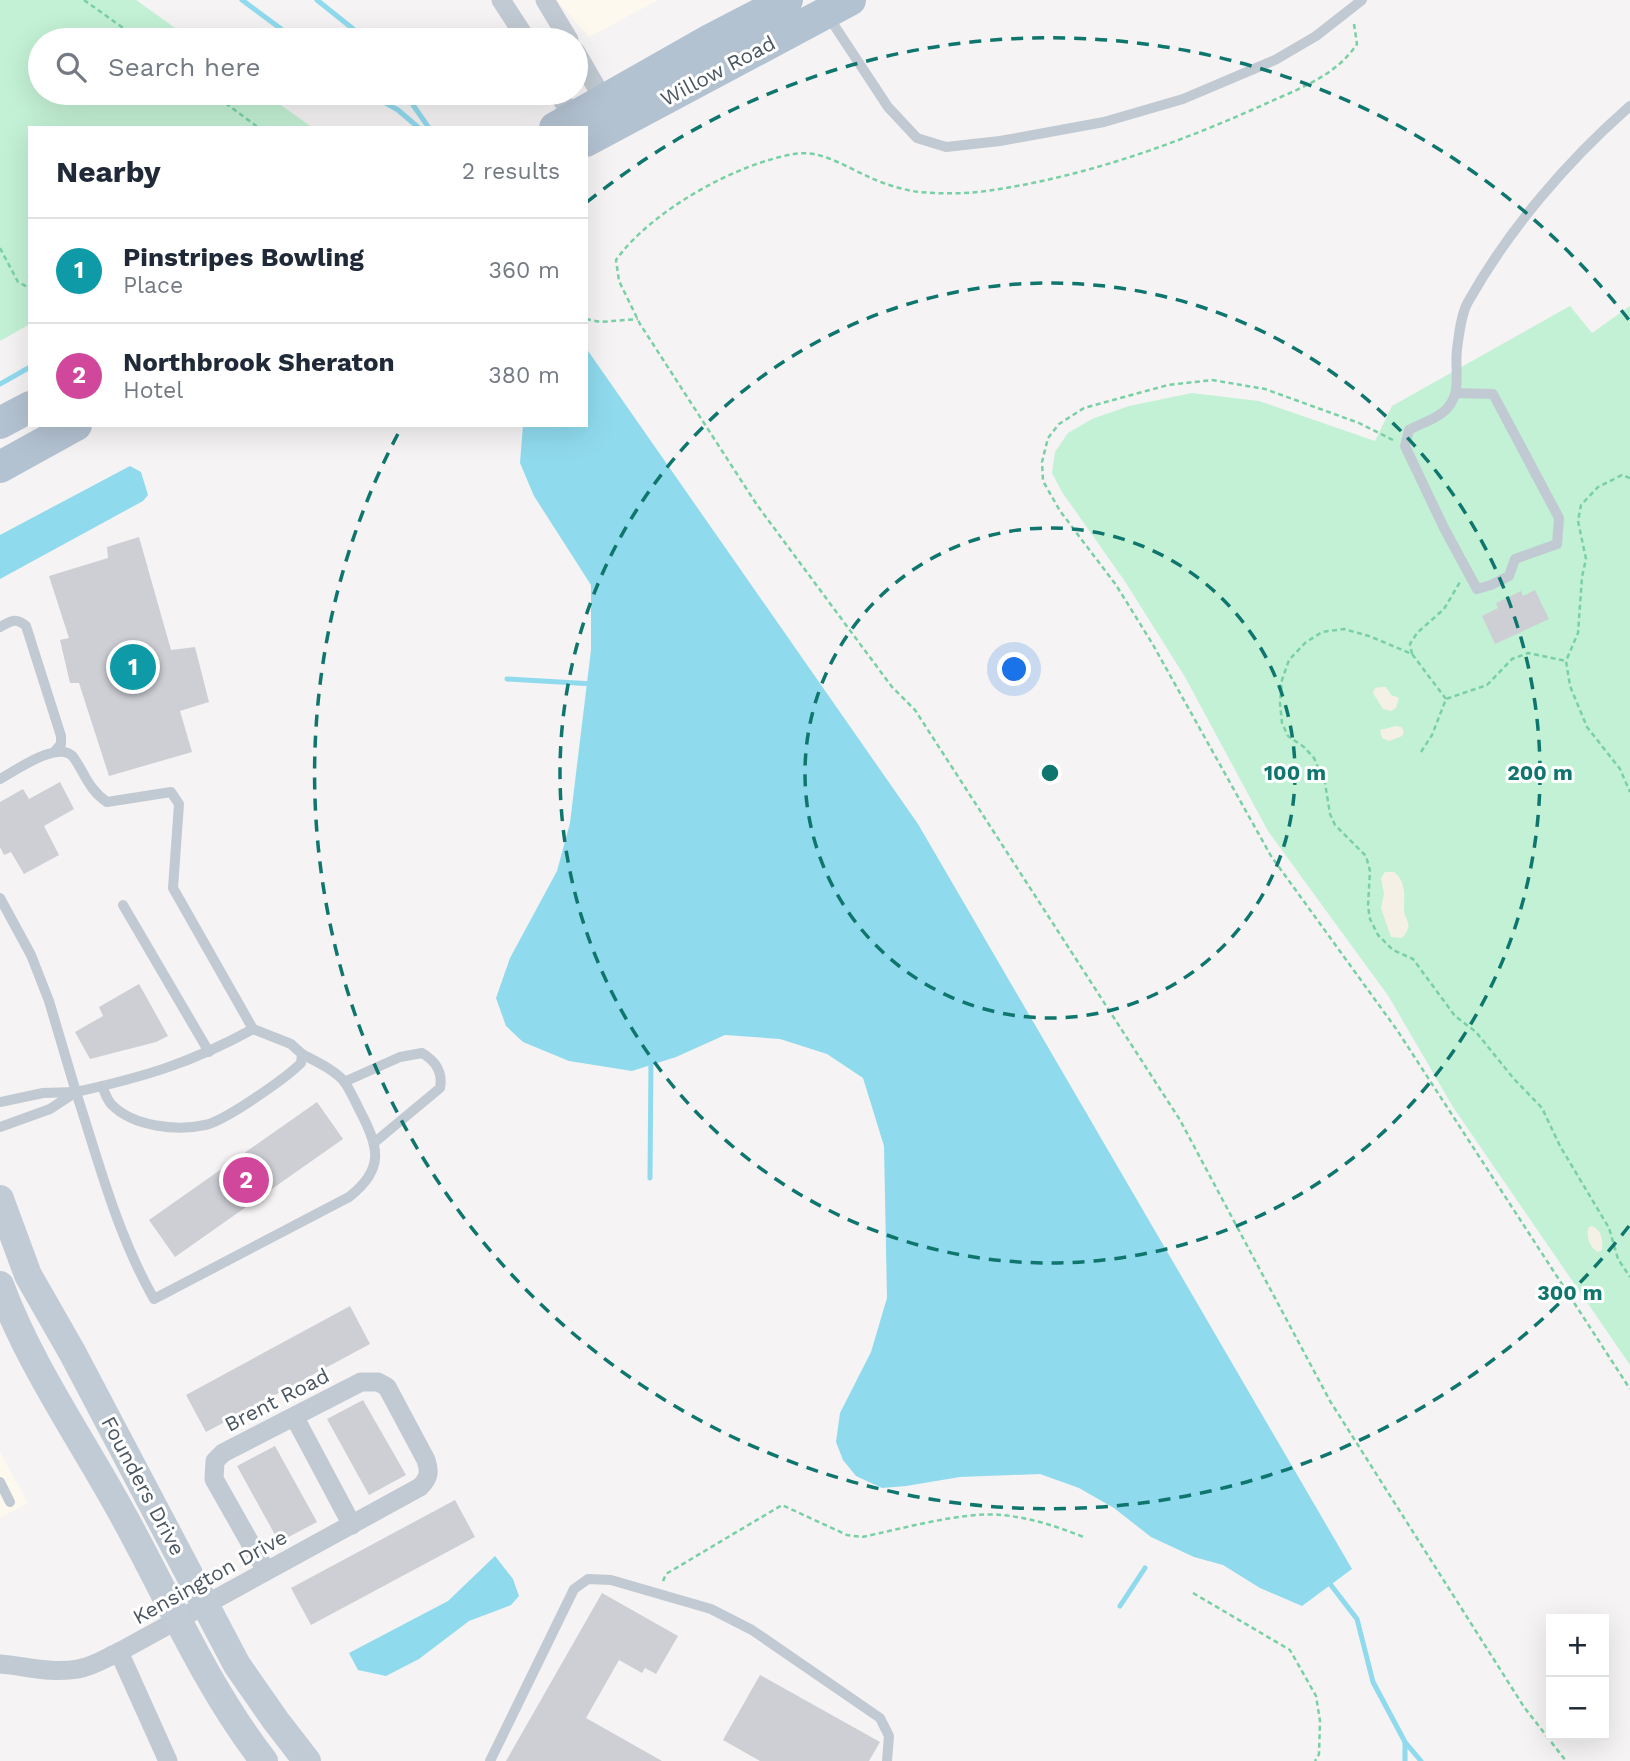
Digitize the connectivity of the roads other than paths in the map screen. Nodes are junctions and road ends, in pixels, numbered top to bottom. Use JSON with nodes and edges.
{"nodes":[{"id":1,"x":501,"y":0,"type":"edge"},
{"id":2,"x":545,"y":0,"type":"edge"},
{"id":3,"x":787,"y":0,"type":"edge"},
{"id":4,"x":1362,"y":0,"type":"edge"},
{"id":5,"x":832,"y":4,"type":"edge"},
{"id":6,"x":519,"y":28,"type":"edge"},
{"id":7,"x":562,"y":28,"type":"edge"},
{"id":8,"x":588,"y":73,"type":"edge"},
{"id":9,"x":1630,"y":106,"type":"edge"},
{"id":10,"x":611,"y":113,"type":"junction"},
{"id":11,"x":570,"y":122,"type":"edge"},
{"id":12,"x":1456,"y":393,"type":"junction"},
{"id":13,"x":28,"y":408,"type":"edge"},
{"id":14,"x":0,"y":423,"type":"edge"},
{"id":15,"x":72,"y":427,"type":"edge"},
{"id":16,"x":0,"y":467,"type":"edge"},
{"id":17,"x":0,"y":627,"type":"edge"},
{"id":18,"x":55,"y":751,"type":"junction"},
{"id":19,"x":0,"y":779,"type":"edge"},
{"id":20,"x":0,"y":898,"type":"edge"},
{"id":21,"x":123,"y":905,"type":"dead end"},
{"id":22,"x":253,"y":1028,"type":"junction"},
{"id":23,"x":209,"y":1052,"type":"junction"},
{"id":24,"x":302,"y":1054,"type":"junction"},
{"id":25,"x":344,"y":1082,"type":"junction"},
{"id":26,"x":102,"y":1086,"type":"junction"},
{"id":27,"x":76,"y":1092,"type":"junction"},
{"id":28,"x":0,"y":1102,"type":"edge"},
{"id":29,"x":0,"y":1127,"type":"edge"},
{"id":30,"x":375,"y":1142,"type":"junction"},
{"id":31,"x":0,"y":1199,"type":"edge"},
{"id":32,"x":0,"y":1285,"type":"edge"},
{"id":33,"x":295,"y":1418,"type":"junction"},
{"id":34,"x":428,"y":1478,"type":"joint"},
{"id":35,"x":0,"y":1482,"type":"edge"},
{"id":36,"x":10,"y":1502,"type":"dead end"},
{"id":37,"x":352,"y":1525,"type":"junction"},
{"id":38,"x":266,"y":1571,"type":"junction"},
{"id":39,"x":207,"y":1605,"type":"junction"},
{"id":40,"x":179,"y":1620,"type":"junction"},
{"id":41,"x":119,"y":1652,"type":"junction"},
{"id":42,"x":0,"y":1664,"type":"edge"},
{"id":43,"x":168,"y":1761,"type":"edge"},
{"id":44,"x":264,"y":1761,"type":"edge"},
{"id":45,"x":307,"y":1761,"type":"edge"},
{"id":46,"x":490,"y":1761,"type":"edge"},
{"id":47,"x":887,"y":1761,"type":"edge"}],
"edges":[{"from":1,"to":6,"type":"street"},
{"from":2,"to":7,"type":"street"},
{"from":3,"to":10,"type":"main road","name":"Willow Road"},
{"from":4,"to":5,"type":"lane"},
{"from":5,"to":10,"type":"main road","name":"Willow Road"},
{"from":8,"to":10,"type":"street"},
{"from":9,"to":12,"type":"lane"},
{"from":10,"to":11,"type":"main road","name":"Willow Road"},
{"from":12,"to":12,"type":"lane"},
{"from":13,"to":14,"type":"main road"},
{"from":15,"to":16,"type":"main road"},
{"from":17,"to":18,"type":"lane"},
{"from":18,"to":19,"type":"lane"},
{"from":18,"to":22,"type":"lane"},
{"from":20,"to":27,"type":"lane"},
{"from":21,"to":23,"type":"lane"},
{"from":22,"to":23,"type":"lane"},
{"from":22,"to":24,"type":"lane"},
{"from":23,"to":26,"type":"lane"},
{"from":24,"to":25,"type":"lane"},
{"from":24,"to":26,"type":"lane"},
{"from":25,"to":30,"type":"lane"},
{"from":25,"to":30,"type":"lane"},
{"from":26,"to":27,"type":"lane"},
{"from":27,"to":28,"type":"lane"},
{"from":27,"to":29,"type":"lane"},
{"from":27,"to":30,"type":"lane"},
{"from":31,"to":39,"type":"main road","name":"Founders Drive"},
{"from":32,"to":40,"type":"main road","name":"Founders Drive"},
{"from":33,"to":34,"type":"street","name":"Brent Road"},
{"from":33,"to":37,"type":"street"},
{"from":33,"to":38,"type":"street","name":"Brent Road"},
{"from":34,"to":37,"type":"street","name":"Kensington Drive"},
{"from":35,"to":36,"type":"lane"},
{"from":37,"to":38,"type":"street","name":"Kensington Drive"},
{"from":38,"to":39,"type":"street","name":"Kensington Drive"},
{"from":39,"to":40,"type":"street","name":"Kensington Drive"},
{"from":39,"to":45,"type":"main road","name":"Founders Drive"},
{"from":40,"to":41,"type":"street","name":"Kensington Drive"},
{"from":40,"to":44,"type":"main road","name":"Founders Drive"},
{"from":41,"to":42,"type":"street","name":"Kensington Drive"},
{"from":41,"to":43,"type":"street"},
{"from":46,"to":47,"type":"lane"}]}
